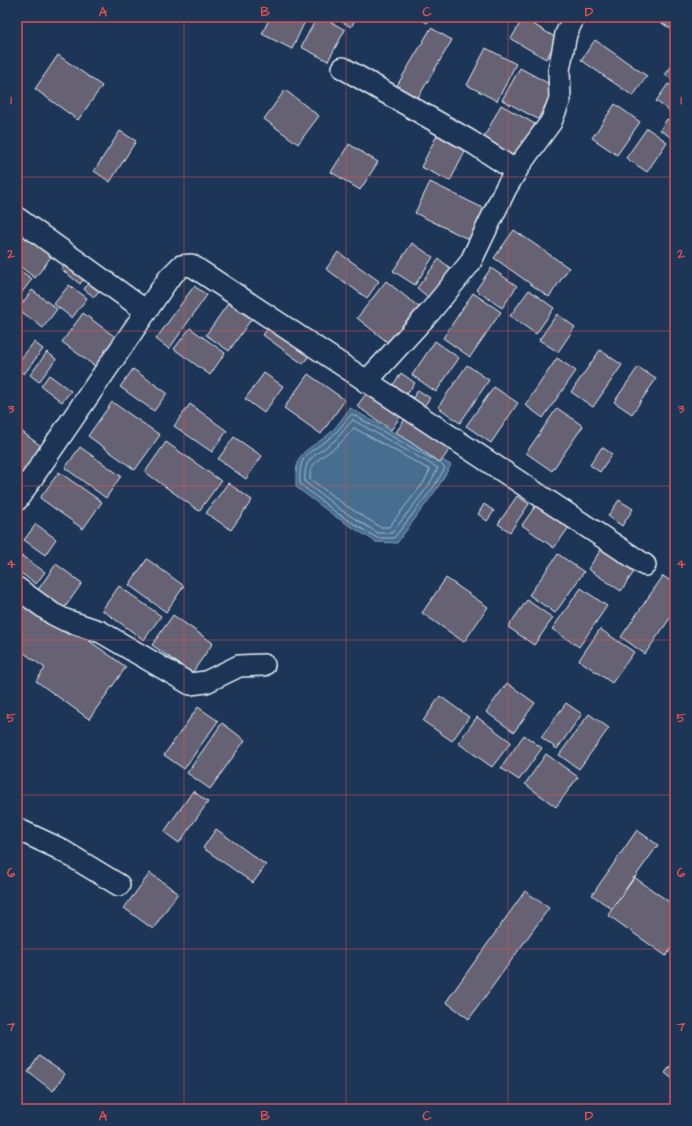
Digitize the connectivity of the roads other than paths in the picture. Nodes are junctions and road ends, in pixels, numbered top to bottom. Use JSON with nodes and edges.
{"nodes":[{"id":1,"x":574,"y":17,"type":"edge"},
{"id":2,"x":343,"y":68,"type":"dead end"},
{"id":3,"x":516,"y":170,"type":"junction"},
{"id":4,"x":17,"y":218,"type":"edge"},
{"id":5,"x":146,"y":311,"type":"junction"},
{"id":6,"x":366,"y":382,"type":"junction"},
{"id":7,"x":17,"y":500,"type":"edge"},
{"id":8,"x":645,"y":565,"type":"dead end"},
{"id":9,"x":17,"y":588,"type":"edge"},
{"id":10,"x":264,"y":665,"type":"dead end"},
{"id":11,"x":17,"y":828,"type":"edge"},
{"id":12,"x":118,"y":885,"type":"dead end"}],
"edges":[{"from":1,"to":3,"type":"street"},
{"from":2,"to":3,"type":"street"},
{"from":3,"to":6,"type":"street"},
{"from":4,"to":5,"type":"street"},
{"from":5,"to":6,"type":"street"},
{"from":5,"to":7,"type":"street"},
{"from":6,"to":8,"type":"street"},
{"from":9,"to":10,"type":"street"},
{"from":11,"to":12,"type":"street"}]}
